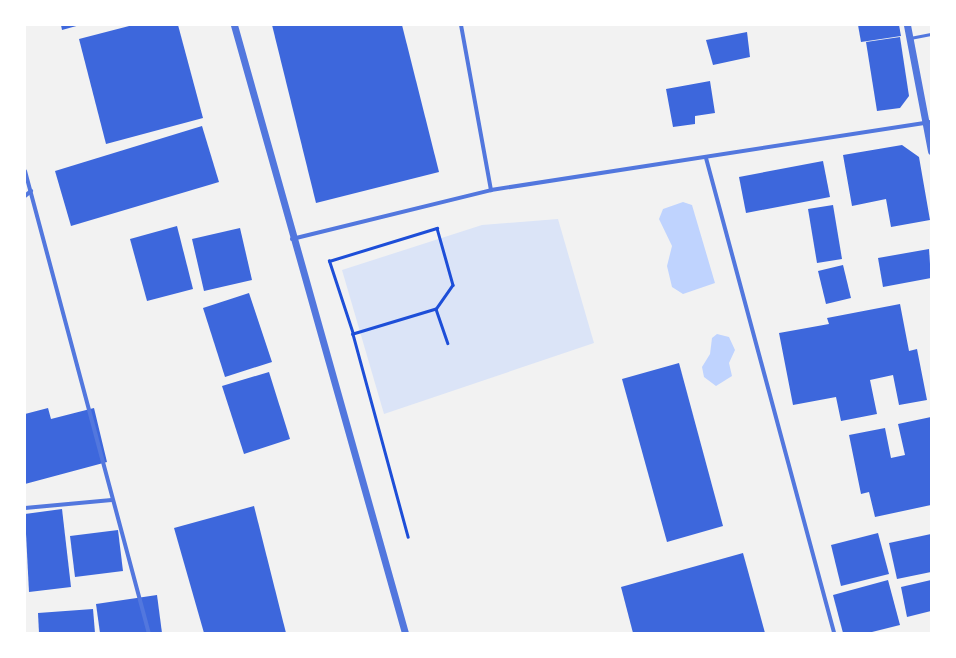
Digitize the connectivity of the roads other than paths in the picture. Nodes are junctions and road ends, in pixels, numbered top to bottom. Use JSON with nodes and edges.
{"nodes":[{"id":1,"x":234,"y":25,"type":"edge"},
{"id":2,"x":461,"y":25,"type":"edge"},
{"id":3,"x":907,"y":25,"type":"edge"},
{"id":4,"x":931,"y":34,"type":"edge"},
{"id":5,"x":910,"y":38,"type":"junction"},
{"id":6,"x":929,"y":122,"type":"edge"},
{"id":7,"x":931,"y":151,"type":"edge"},
{"id":8,"x":706,"y":158,"type":"junction"},
{"id":9,"x":25,"y":171,"type":"edge"},
{"id":10,"x":491,"y":190,"type":"junction"},
{"id":11,"x":31,"y":191,"type":"junction"},
{"id":12,"x":25,"y":196,"type":"edge"},
{"id":13,"x":292,"y":239,"type":"junction"},
{"id":14,"x":112,"y":500,"type":"junction"},
{"id":15,"x":25,"y":508,"type":"edge"},
{"id":16,"x":150,"y":633,"type":"edge"},
{"id":17,"x":405,"y":633,"type":"edge"},
{"id":18,"x":834,"y":633,"type":"edge"}],
"edges":[{"from":1,"to":13,"type":"street"},
{"from":2,"to":10,"type":"street"},
{"from":3,"to":5,"type":"street"},
{"from":4,"to":5,"type":"lane"},
{"from":5,"to":6,"type":"street"},
{"from":6,"to":7,"type":"street"},
{"from":6,"to":8,"type":"street"},
{"from":8,"to":10,"type":"street"},
{"from":8,"to":18,"type":"street"},
{"from":9,"to":11,"type":"street"},
{"from":10,"to":13,"type":"street"},
{"from":11,"to":12,"type":"street"},
{"from":11,"to":14,"type":"street"},
{"from":13,"to":17,"type":"street"},
{"from":14,"to":15,"type":"street"},
{"from":14,"to":16,"type":"street"}]}
